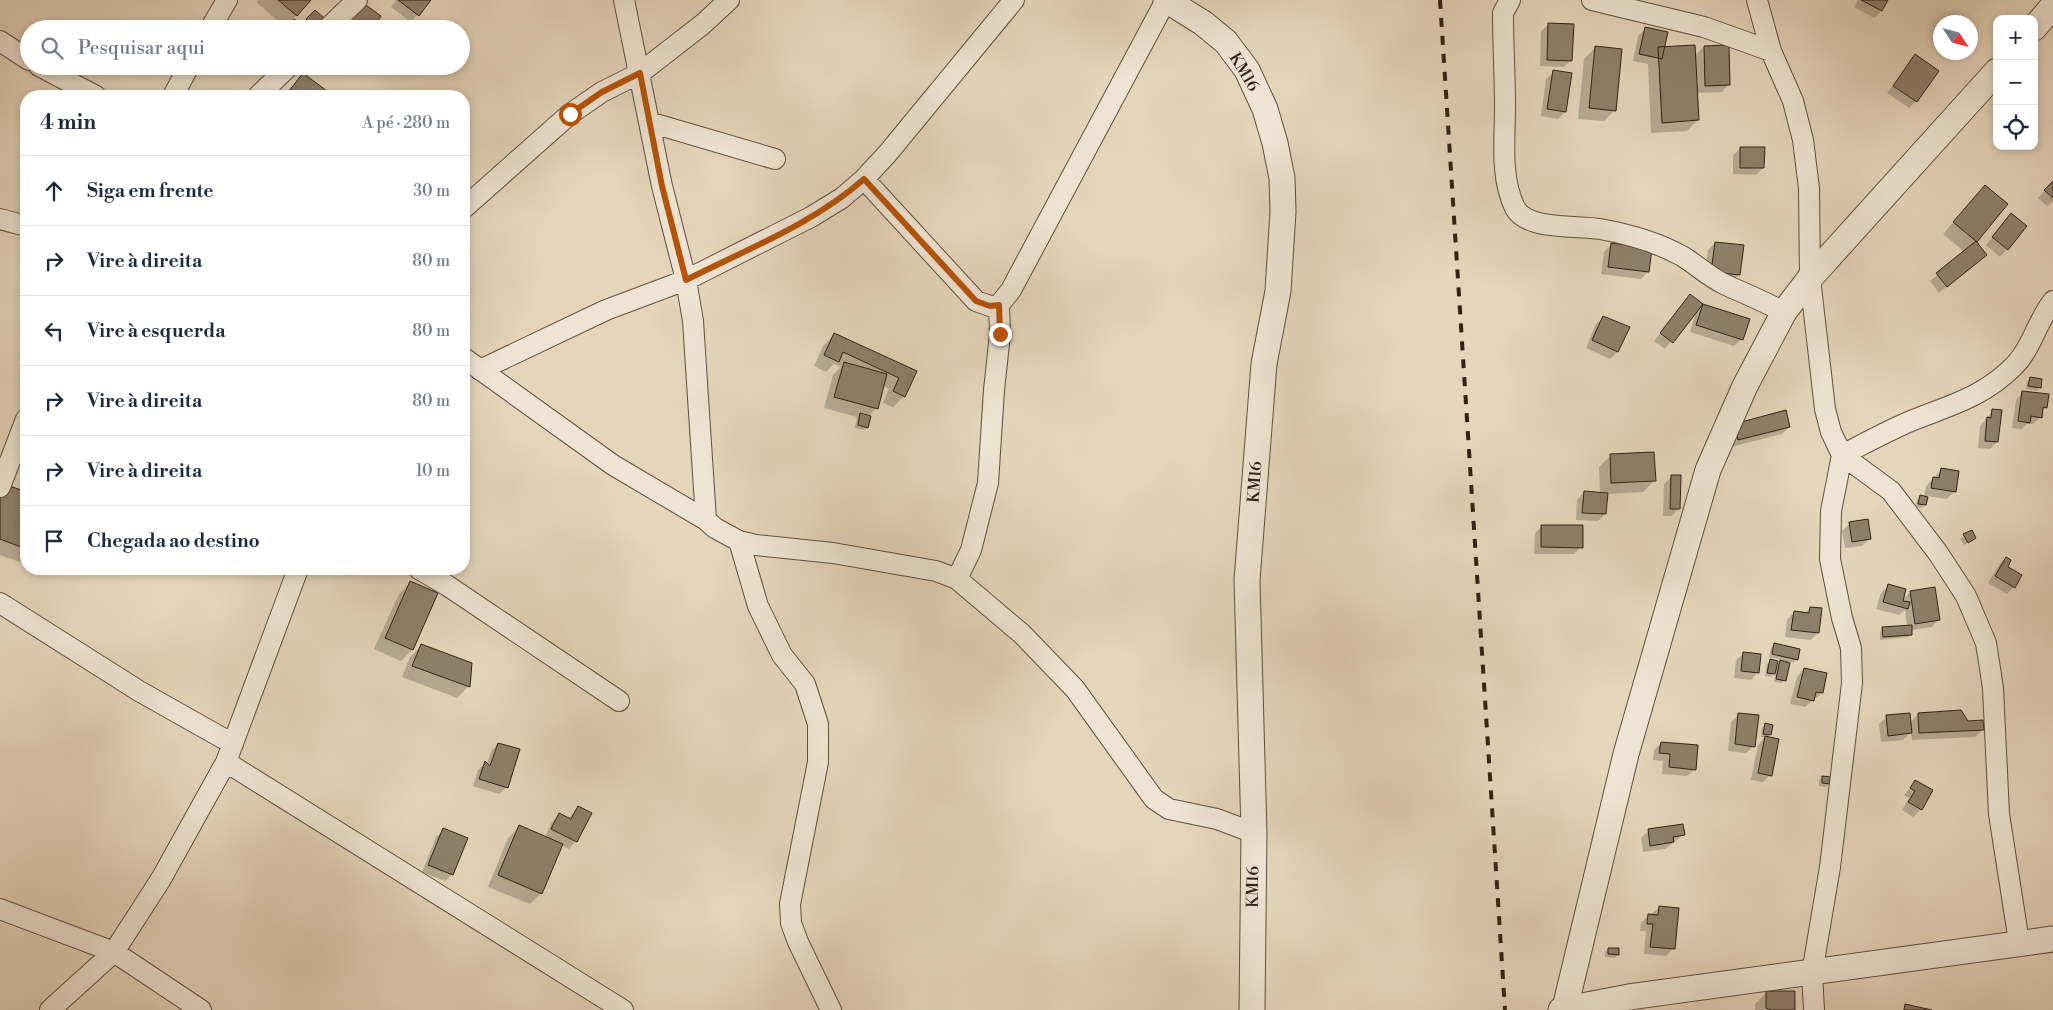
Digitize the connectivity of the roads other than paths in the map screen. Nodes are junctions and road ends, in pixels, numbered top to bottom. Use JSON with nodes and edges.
{"nodes":[{"id":1,"x":227,"y":0,"type":"edge"},
{"id":2,"x":357,"y":0,"type":"edge"},
{"id":3,"x":624,"y":0,"type":"edge"},
{"id":4,"x":730,"y":0,"type":"edge"},
{"id":5,"x":1014,"y":0,"type":"edge"},
{"id":6,"x":1166,"y":0,"type":"edge"},
{"id":7,"x":1510,"y":0,"type":"edge"},
{"id":8,"x":1592,"y":0,"type":"edge"},
{"id":9,"x":1757,"y":0,"type":"edge"},
{"id":10,"x":2053,"y":6,"type":"edge"},
{"id":11,"x":215,"y":20,"type":"edge"},
{"id":12,"x":336,"y":20,"type":"edge"},
{"id":13,"x":2038,"y":23,"type":"edge"},
{"id":14,"x":0,"y":41,"type":"edge"},
{"id":15,"x":1771,"y":51,"type":"junction"},
{"id":16,"x":20,"y":54,"type":"edge"},
{"id":17,"x":640,"y":73,"type":"junction"},
{"id":18,"x":56,"y":75,"type":"edge"},
{"id":19,"x":184,"y":75,"type":"edge"},
{"id":20,"x":280,"y":75,"type":"edge"},
{"id":21,"x":1993,"y":76,"type":"edge"},
{"id":22,"x":85,"y":90,"type":"edge"},
{"id":23,"x":176,"y":90,"type":"edge"},
{"id":24,"x":264,"y":90,"type":"edge"},
{"id":25,"x":650,"y":122,"type":"junction"},
{"id":26,"x":775,"y":159,"type":"dead end"},
{"id":27,"x":864,"y":179,"type":"junction"},
{"id":28,"x":470,"y":203,"type":"edge"},
{"id":29,"x":0,"y":219,"type":"edge"},
{"id":30,"x":20,"y":224,"type":"edge"},
{"id":31,"x":1810,"y":278,"type":"junction"},
{"id":32,"x":686,"y":280,"type":"junction"},
{"id":33,"x":2053,"y":301,"type":"edge"},
{"id":34,"x":999,"y":305,"type":"junction"},
{"id":35,"x":1784,"y":312,"type":"junction"},
{"id":36,"x":470,"y":362,"type":"edge"},
{"id":37,"x":480,"y":370,"type":"junction"},
{"id":38,"x":20,"y":435,"type":"edge"},
{"id":39,"x":1842,"y":454,"type":"junction"},
{"id":40,"x":0,"y":487,"type":"edge"},
{"id":41,"x":706,"y":520,"type":"junction"},
{"id":42,"x":739,"y":541,"type":"junction"},
{"id":43,"x":296,"y":575,"type":"edge"},
{"id":44,"x":429,"y":575,"type":"edge"},
{"id":45,"x":957,"y":579,"type":"junction"},
{"id":46,"x":0,"y":603,"type":"edge"},
{"id":47,"x":619,"y":701,"type":"dead end"},
{"id":48,"x":230,"y":753,"type":"junction"},
{"id":49,"x":1254,"y":832,"type":"junction"},
{"id":50,"x":0,"y":908,"type":"edge"},
{"id":51,"x":2053,"y":939,"type":"edge"},
{"id":52,"x":2019,"y":942,"type":"junction"},
{"id":53,"x":114,"y":952,"type":"junction"},
{"id":54,"x":1812,"y":973,"type":"junction"},
{"id":55,"x":1564,"y":1009,"type":"edge"},
{"id":56,"x":50,"y":1010,"type":"edge"},
{"id":57,"x":201,"y":1010,"type":"edge"},
{"id":58,"x":623,"y":1010,"type":"edge"},
{"id":59,"x":831,"y":1010,"type":"edge"},
{"id":60,"x":1252,"y":1010,"type":"edge"},
{"id":61,"x":1814,"y":1010,"type":"edge"}],
"edges":[{"from":1,"to":11,"type":"street"},
{"from":2,"to":12,"type":"street"},
{"from":3,"to":17,"type":"street"},
{"from":4,"to":17,"type":"street"},
{"from":5,"to":27,"type":"street"},
{"from":6,"to":34,"type":"street"},
{"from":6,"to":49,"type":"street","name":"KM16"},
{"from":7,"to":35,"type":"street"},
{"from":8,"to":15,"type":"street"},
{"from":9,"to":15,"type":"street"},
{"from":10,"to":13,"type":"street"},
{"from":14,"to":16,"type":"street"},
{"from":15,"to":31,"type":"street"},
{"from":17,"to":25,"type":"street"},
{"from":17,"to":28,"type":"street"},
{"from":18,"to":22,"type":"street"},
{"from":19,"to":23,"type":"street"},
{"from":20,"to":24,"type":"street"},
{"from":21,"to":31,"type":"street"},
{"from":25,"to":26,"type":"street"},
{"from":25,"to":32,"type":"street"},
{"from":27,"to":32,"type":"street"},
{"from":27,"to":34,"type":"street"},
{"from":29,"to":30,"type":"street"},
{"from":31,"to":35,"type":"street"},
{"from":31,"to":39,"type":"street"},
{"from":32,"to":37,"type":"street"},
{"from":32,"to":41,"type":"street"},
{"from":33,"to":39,"type":"street"},
{"from":34,"to":45,"type":"street"},
{"from":35,"to":55,"type":"street"},
{"from":36,"to":37,"type":"street"},
{"from":37,"to":41,"type":"street"},
{"from":38,"to":40,"type":"street"},
{"from":39,"to":52,"type":"street"},
{"from":39,"to":54,"type":"street"},
{"from":41,"to":42,"type":"street"},
{"from":42,"to":45,"type":"street"},
{"from":42,"to":59,"type":"street"},
{"from":43,"to":48,"type":"street"},
{"from":44,"to":47,"type":"street"},
{"from":45,"to":49,"type":"street"},
{"from":46,"to":48,"type":"street"},
{"from":48,"to":53,"type":"street"},
{"from":48,"to":58,"type":"street"},
{"from":49,"to":60,"type":"street","name":"KM16"},
{"from":50,"to":53,"type":"street"},
{"from":51,"to":52,"type":"street"},
{"from":52,"to":54,"type":"street"},
{"from":53,"to":56,"type":"street"},
{"from":53,"to":57,"type":"street"},
{"from":54,"to":55,"type":"street"},
{"from":54,"to":61,"type":"street"}]}
